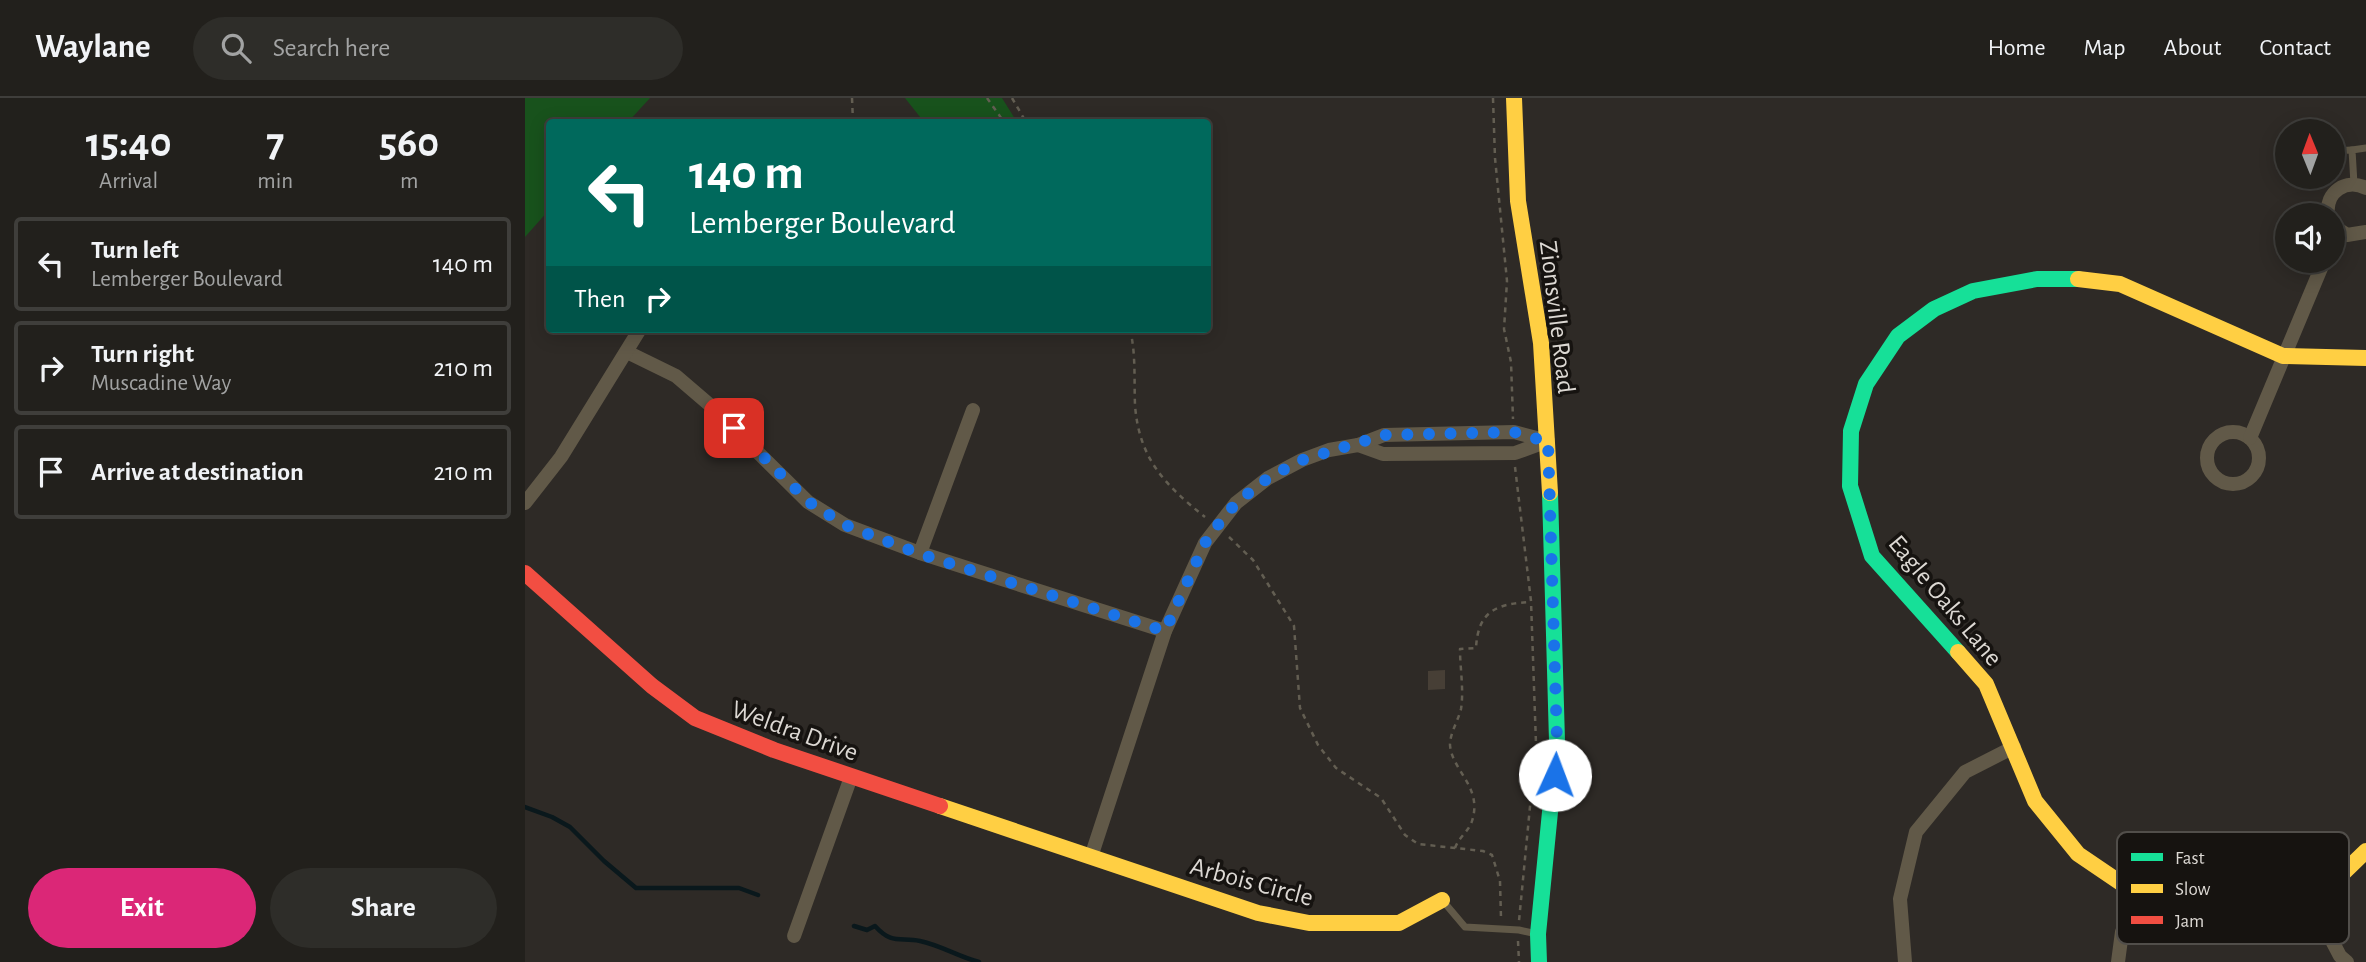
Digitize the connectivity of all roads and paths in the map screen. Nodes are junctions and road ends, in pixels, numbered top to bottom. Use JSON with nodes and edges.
{"nodes":[{"id":1,"x":852,"y":98,"type":"edge"},
{"id":2,"x":987,"y":98,"type":"edge"},
{"id":3,"x":1012,"y":98,"type":"edge"},
{"id":4,"x":1493,"y":98,"type":"edge"},
{"id":5,"x":1514,"y":98,"type":"edge"},
{"id":6,"x":853,"y":119,"type":"edge"},
{"id":7,"x":1002,"y":119,"type":"edge"},
{"id":8,"x":1024,"y":119,"type":"edge"},
{"id":9,"x":2366,"y":148,"type":"edge"},
{"id":10,"x":2345,"y":150,"type":"edge"},
{"id":11,"x":2352,"y":150,"type":"junction"},
{"id":12,"x":2360,"y":186,"type":"edge"},
{"id":13,"x":2328,"y":203,"type":"edge"},
{"id":14,"x":2366,"y":232,"type":"edge"},
{"id":15,"x":2345,"y":235,"type":"edge"},
{"id":16,"x":2319,"y":273,"type":"edge"},
{"id":17,"x":638,"y":333,"type":"edge"},
{"id":18,"x":1130,"y":333,"type":"edge"},
{"id":19,"x":627,"y":352,"type":"junction"},
{"id":20,"x":2283,"y":356,"type":"junction"},
{"id":21,"x":2366,"y":358,"type":"edge"},
{"id":22,"x":1513,"y":409,"type":"dead end"},
{"id":23,"x":973,"y":410,"type":"dead end"},
{"id":24,"x":2250,"y":438,"type":"dead end"},
{"id":25,"x":1548,"y":442,"type":"junction"},
{"id":26,"x":1358,"y":445,"type":"junction"},
{"id":27,"x":1515,"y":477,"type":"dead end"},
{"id":28,"x":525,"y":503,"type":"edge"},
{"id":29,"x":1206,"y":517,"type":"dead end"},
{"id":30,"x":1229,"y":537,"type":"dead end"},
{"id":31,"x":920,"y":554,"type":"junction"},
{"id":32,"x":525,"y":573,"type":"edge"},
{"id":33,"x":1531,"y":601,"type":"junction"},
{"id":34,"x":1165,"y":631,"type":"junction"},
{"id":35,"x":2014,"y":747,"type":"junction"},
{"id":36,"x":851,"y":777,"type":"junction"},
{"id":37,"x":1455,"y":848,"type":"junction"},
{"id":38,"x":2366,"y":851,"type":"edge"},
{"id":39,"x":1091,"y":857,"type":"junction"},
{"id":40,"x":2349,"y":867,"type":"edge"},
{"id":41,"x":2117,"y":880,"type":"edge"},
{"id":42,"x":1442,"y":900,"type":"joint"},
{"id":43,"x":1502,"y":929,"type":"junction"},
{"id":44,"x":1519,"y":930,"type":"junction"},
{"id":45,"x":1538,"y":934,"type":"junction"},
{"id":46,"x":794,"y":936,"type":"dead end"},
{"id":47,"x":2120,"y":944,"type":"edge"},
{"id":48,"x":2334,"y":944,"type":"edge"},
{"id":49,"x":1519,"y":962,"type":"edge"},
{"id":50,"x":1539,"y":962,"type":"edge"},
{"id":51,"x":1905,"y":962,"type":"edge"},
{"id":52,"x":2118,"y":962,"type":"edge"},
{"id":53,"x":2347,"y":962,"type":"edge"}],
"edges":[{"from":1,"to":6,"type":"path"},
{"from":2,"to":7,"type":"path"},
{"from":3,"to":8,"type":"path"},
{"from":4,"to":22,"type":"path"},
{"from":5,"to":25,"type":"street","name":"Zionsville Road"},
{"from":9,"to":11,"type":"lane"},
{"from":10,"to":11,"type":"lane"},
{"from":11,"to":12,"type":"lane"},
{"from":12,"to":13,"type":"street"},
{"from":14,"to":15,"type":"street"},
{"from":16,"to":20,"type":"street"},
{"from":17,"to":19,"type":"street"},
{"from":18,"to":29,"type":"path"},
{"from":19,"to":28,"type":"street"},
{"from":19,"to":31,"type":"street"},
{"from":20,"to":21,"type":"street","name":"Eagle Oaks Lane"},
{"from":20,"to":24,"type":"street"},
{"from":20,"to":35,"type":"street","name":"Eagle Oaks Lane"},
{"from":23,"to":31,"type":"street"},
{"from":25,"to":26,"type":"street"},
{"from":25,"to":26,"type":"street"},
{"from":25,"to":45,"type":"street","name":"Zionsville Road"},
{"from":26,"to":34,"type":"street"},
{"from":27,"to":33,"type":"path"},
{"from":30,"to":37,"type":"path"},
{"from":31,"to":34,"type":"street"},
{"from":32,"to":36,"type":"street","name":"Weldra Drive"},
{"from":33,"to":37,"type":"path"},
{"from":33,"to":44,"type":"path"},
{"from":34,"to":39,"type":"street"},
{"from":35,"to":41,"type":"street","name":"Eagle Oaks Lane"},
{"from":35,"to":51,"type":"street"},
{"from":36,"to":39,"type":"street","name":"Weldra Drive"},
{"from":36,"to":46,"type":"street"},
{"from":37,"to":43,"type":"path"},
{"from":38,"to":40,"type":"street","name":"Eagle Oaks Lane"},
{"from":39,"to":42,"type":"street","name":"Arbois Circle"},
{"from":42,"to":43,"type":"lane"},
{"from":43,"to":44,"type":"lane"},
{"from":44,"to":45,"type":"lane"},
{"from":44,"to":49,"type":"path"},
{"from":45,"to":50,"type":"street","name":"Zionsville Road"},
{"from":47,"to":52,"type":"street"},
{"from":48,"to":53,"type":"street"}]}
